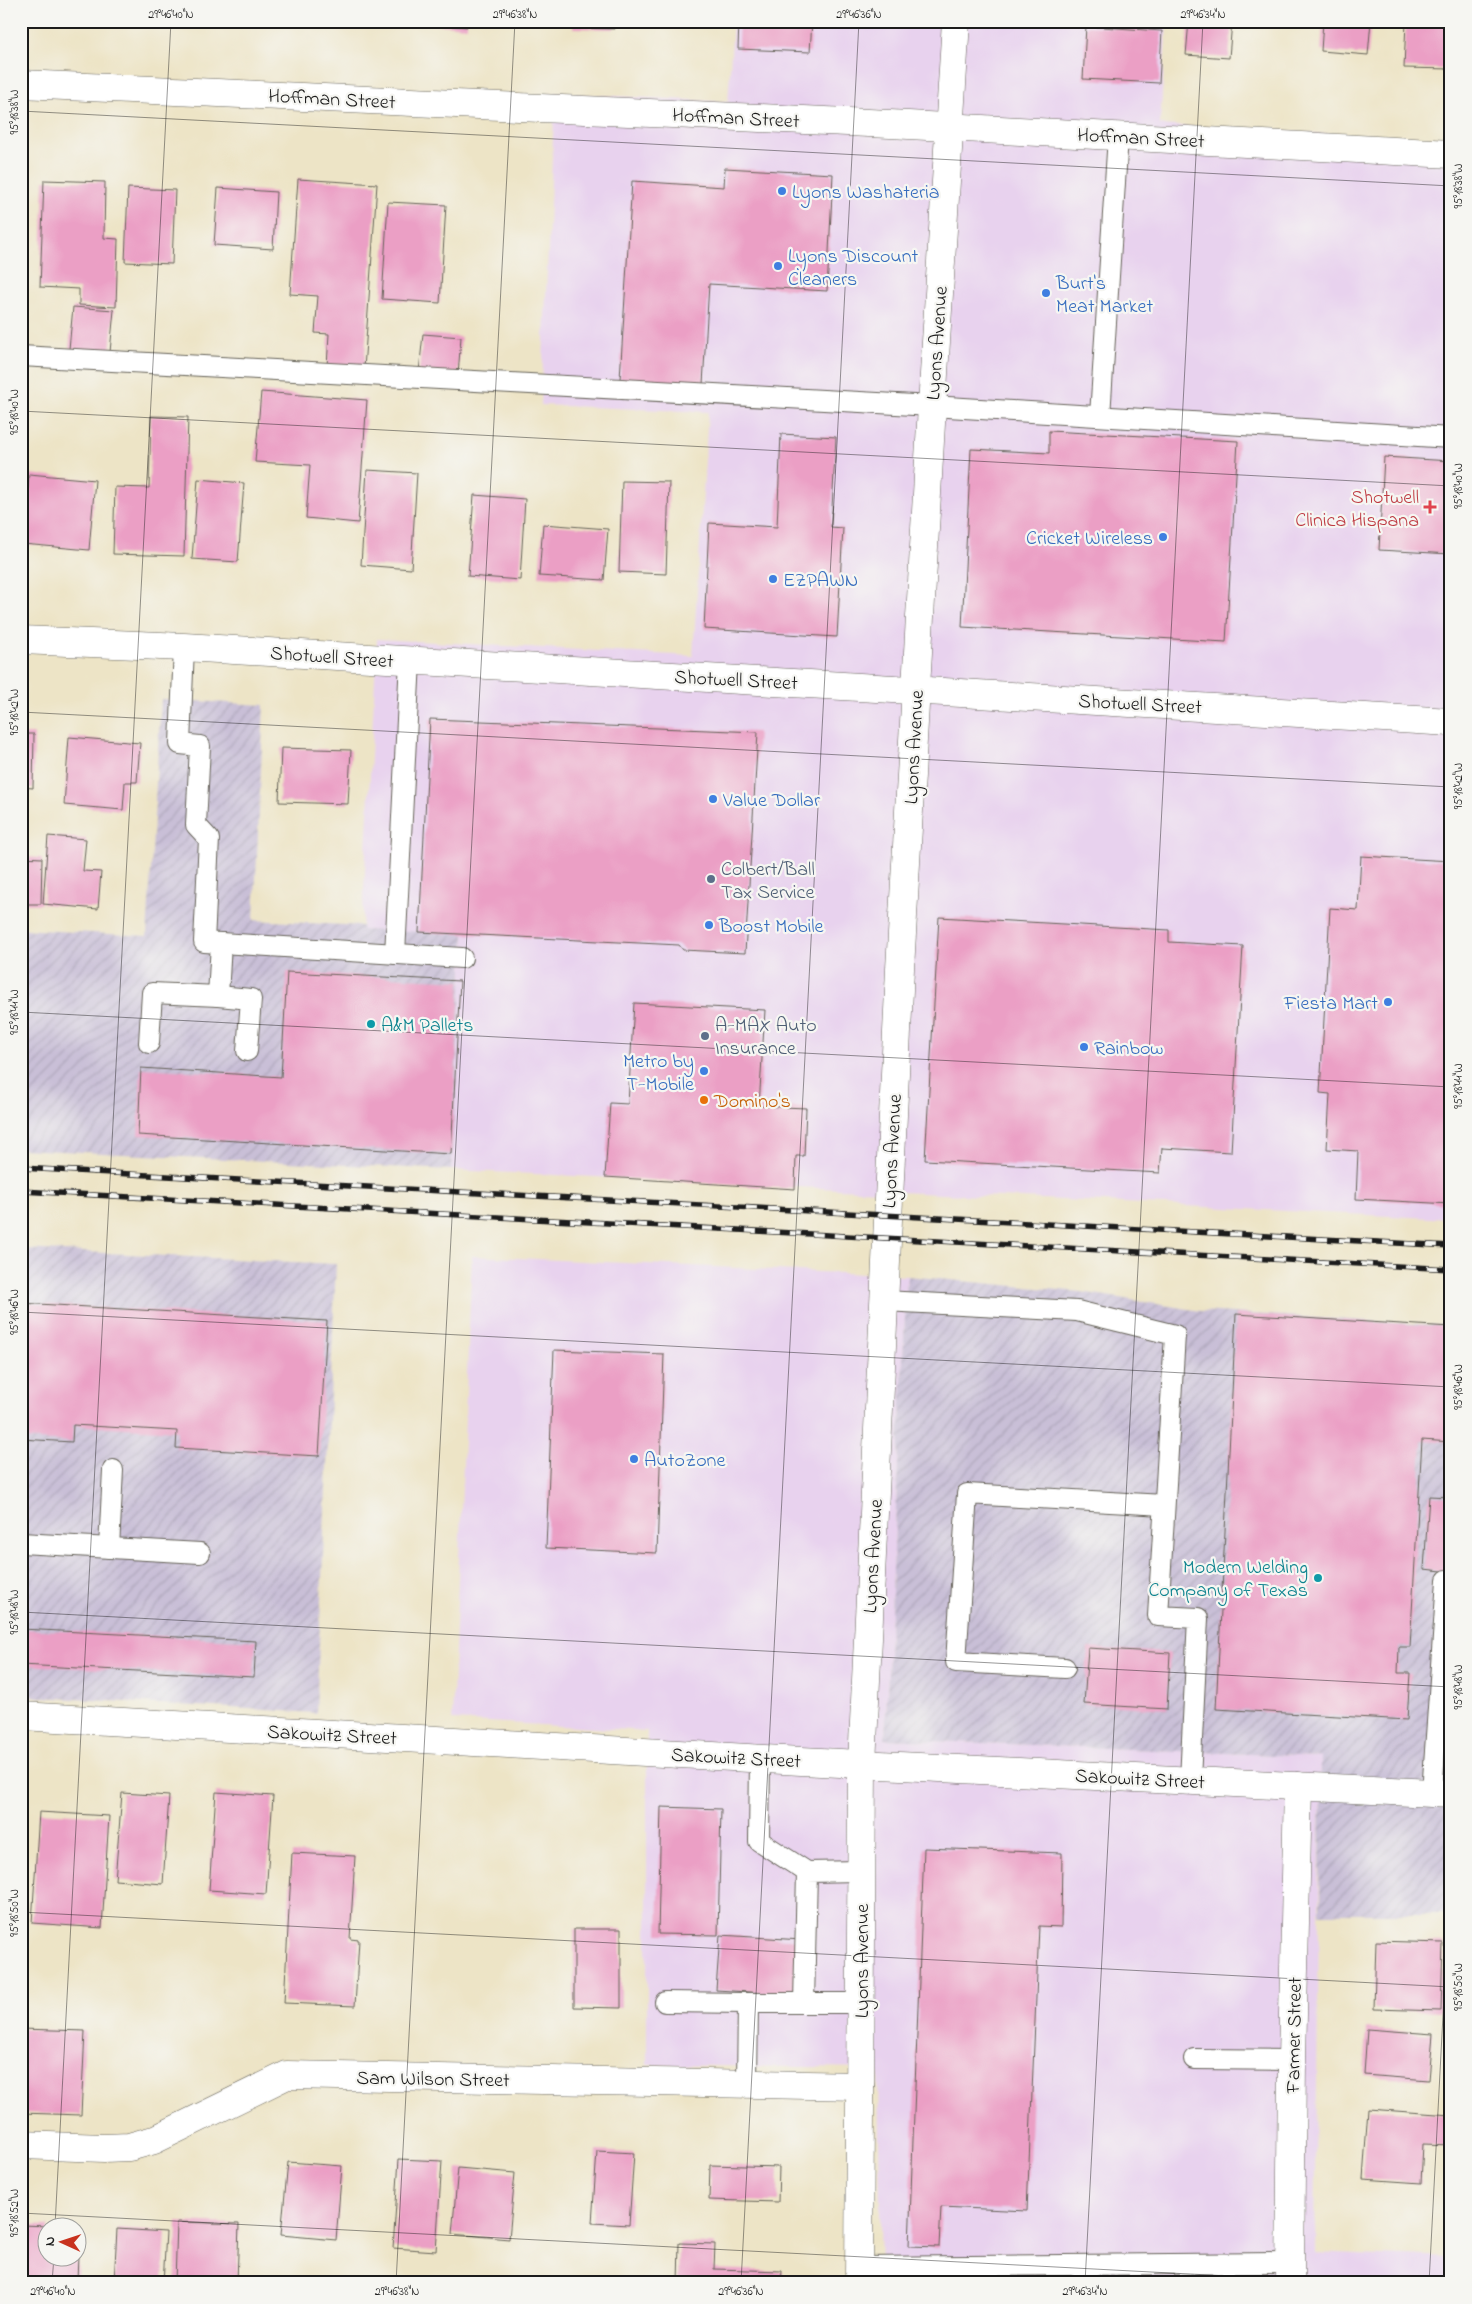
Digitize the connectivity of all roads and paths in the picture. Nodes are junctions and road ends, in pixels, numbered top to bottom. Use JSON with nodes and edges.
{"nodes":[{"id":1,"x":956,"y":21,"type":"edge"},
{"id":2,"x":21,"y":84,"type":"edge"},
{"id":3,"x":949,"y":127,"type":"junction"},
{"id":4,"x":1118,"y":136,"type":"junction"},
{"id":5,"x":1451,"y":154,"type":"edge"},
{"id":6,"x":21,"y":356,"type":"edge"},
{"id":7,"x":932,"y":406,"type":"junction"},
{"id":8,"x":1100,"y":416,"type":"junction"},
{"id":9,"x":1451,"y":438,"type":"edge"},
{"id":10,"x":21,"y":640,"type":"edge"},
{"id":11,"x":184,"y":647,"type":"junction"},
{"id":12,"x":410,"y":661,"type":"junction"},
{"id":13,"x":916,"y":690,"type":"junction"},
{"id":14,"x":1451,"y":722,"type":"edge"},
{"id":15,"x":221,"y":943,"type":"junction"},
{"id":16,"x":395,"y":954,"type":"junction"},
{"id":17,"x":462,"y":958,"type":"dead end"},
{"id":18,"x":218,"y":996,"type":"junction"},
{"id":19,"x":149,"y":1043,"type":"dead end"},
{"id":20,"x":248,"y":1051,"type":"dead end"},
{"id":21,"x":884,"y":1301,"type":"junction"},
{"id":22,"x":113,"y":1470,"type":"dead end"},
{"id":23,"x":1164,"y":1505,"type":"junction"},
{"id":24,"x":21,"y":1543,"type":"edge"},
{"id":25,"x":109,"y":1548,"type":"junction"},
{"id":26,"x":200,"y":1553,"type":"dead end"},
{"id":27,"x":1447,"y":1580,"type":"dead end"},
{"id":28,"x":1065,"y":1668,"type":"dead end"},
{"id":29,"x":21,"y":1716,"type":"edge"},
{"id":30,"x":760,"y":1758,"type":"junction"},
{"id":31,"x":862,"y":1764,"type":"junction"},
{"id":32,"x":1190,"y":1780,"type":"junction"},
{"id":33,"x":1298,"y":1786,"type":"junction"},
{"id":34,"x":1441,"y":1794,"type":"edge"},
{"id":35,"x":861,"y":1871,"type":"junction"},
{"id":36,"x":807,"y":1872,"type":"junction"},
{"id":37,"x":665,"y":2002,"type":"dead end"},
{"id":38,"x":748,"y":2003,"type":"junction"},
{"id":39,"x":804,"y":2003,"type":"junction"},
{"id":40,"x":861,"y":2003,"type":"junction"},
{"id":41,"x":1194,"y":2059,"type":"dead end"},
{"id":42,"x":1292,"y":2060,"type":"junction"},
{"id":43,"x":747,"y":2084,"type":"junction"},
{"id":44,"x":860,"y":2086,"type":"junction"},
{"id":45,"x":21,"y":2145,"type":"edge"},
{"id":46,"x":1290,"y":2273,"type":"edge"},
{"id":47,"x":1178,"y":2274,"type":"edge"},
{"id":48,"x":859,"y":2275,"type":"edge"}],
"edges":[{"from":1,"to":3,"type":"street","name":"Lyons Avenue"},
{"from":2,"to":3,"type":"street","name":"Hoffman Street"},
{"from":3,"to":4,"type":"street","name":"Hoffman Street"},
{"from":3,"to":7,"type":"street","name":"Lyons Avenue"},
{"from":4,"to":5,"type":"street","name":"Hoffman Street"},
{"from":4,"to":8,"type":"lane"},
{"from":6,"to":7,"type":"lane"},
{"from":7,"to":8,"type":"lane"},
{"from":7,"to":13,"type":"street","name":"Lyons Avenue"},
{"from":8,"to":9,"type":"lane"},
{"from":10,"to":11,"type":"street","name":"Shotwell Street"},
{"from":11,"to":12,"type":"street","name":"Shotwell Street"},
{"from":11,"to":15,"type":"lane"},
{"from":12,"to":13,"type":"street","name":"Shotwell Street"},
{"from":12,"to":16,"type":"lane"},
{"from":13,"to":14,"type":"street","name":"Shotwell Street"},
{"from":13,"to":21,"type":"street","name":"Lyons Avenue"},
{"from":15,"to":16,"type":"lane"},
{"from":15,"to":18,"type":"lane"},
{"from":16,"to":17,"type":"lane"},
{"from":18,"to":19,"type":"lane"},
{"from":18,"to":20,"type":"lane"},
{"from":21,"to":23,"type":"lane"},
{"from":21,"to":31,"type":"street","name":"Lyons Avenue"},
{"from":22,"to":25,"type":"lane"},
{"from":23,"to":28,"type":"lane"},
{"from":23,"to":32,"type":"lane"},
{"from":24,"to":25,"type":"lane"},
{"from":25,"to":26,"type":"lane"},
{"from":27,"to":34,"type":"lane"},
{"from":29,"to":30,"type":"street","name":"Sakowitz Street"},
{"from":30,"to":31,"type":"street","name":"Sakowitz Street"},
{"from":30,"to":36,"type":"lane"},
{"from":31,"to":32,"type":"street","name":"Sakowitz Street"},
{"from":31,"to":35,"type":"street","name":"Lyons Avenue"},
{"from":32,"to":33,"type":"street","name":"Sakowitz Street"},
{"from":33,"to":34,"type":"street","name":"Sakowitz Street"},
{"from":33,"to":42,"type":"street","name":"Farmer Street"},
{"from":35,"to":36,"type":"lane"},
{"from":35,"to":40,"type":"street","name":"Lyons Avenue"},
{"from":36,"to":39,"type":"lane"},
{"from":37,"to":38,"type":"lane"},
{"from":38,"to":39,"type":"lane"},
{"from":38,"to":43,"type":"lane"},
{"from":39,"to":40,"type":"lane"},
{"from":40,"to":44,"type":"street","name":"Lyons Avenue"},
{"from":41,"to":42,"type":"lane"},
{"from":42,"to":46,"type":"street","name":"Farmer Street"},
{"from":43,"to":44,"type":"street","name":"Sam Wilson Street"},
{"from":43,"to":45,"type":"street","name":"Sam Wilson Street"},
{"from":44,"to":48,"type":"street","name":"Lyons Avenue"},
{"from":46,"to":47,"type":"lane"},
{"from":47,"to":48,"type":"lane"}]}
